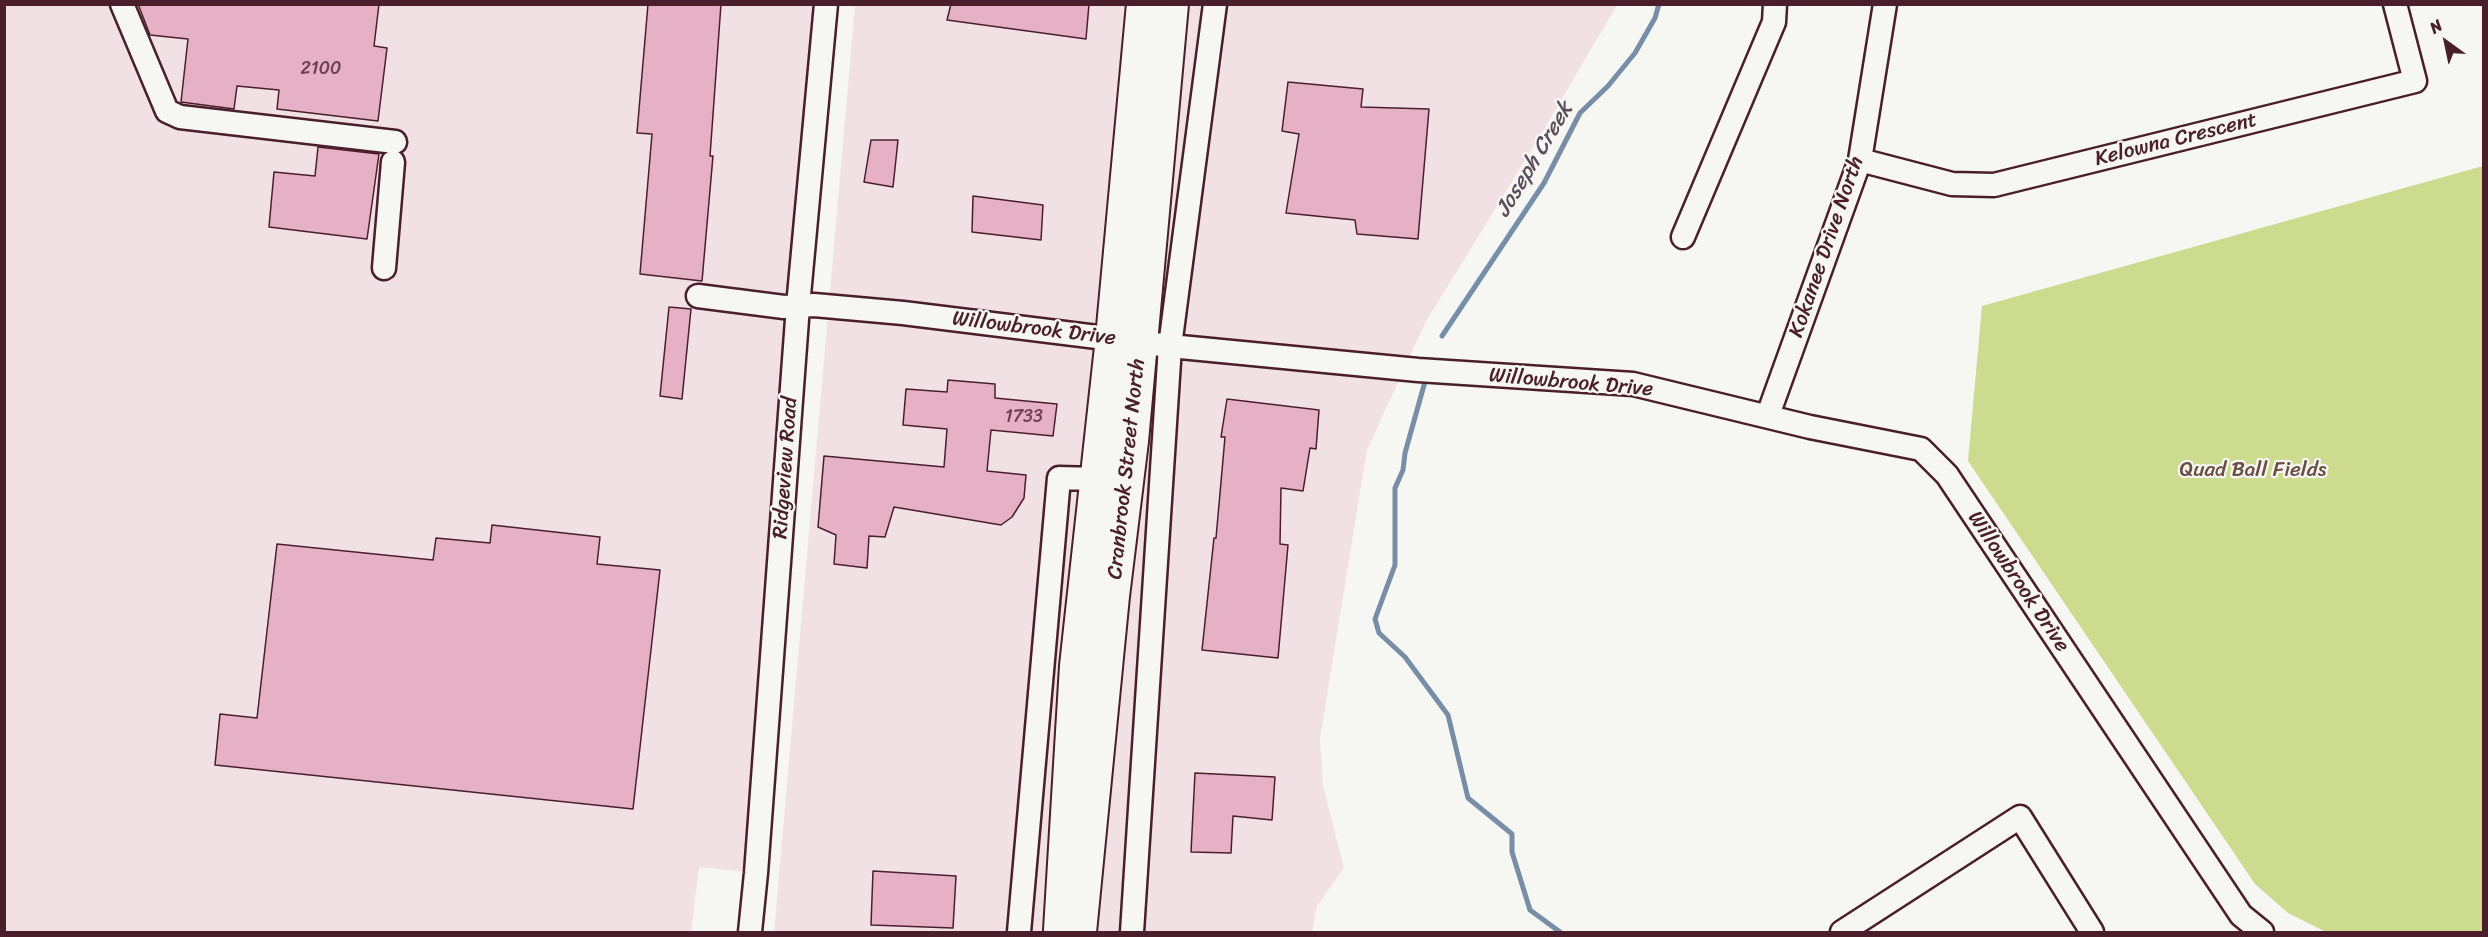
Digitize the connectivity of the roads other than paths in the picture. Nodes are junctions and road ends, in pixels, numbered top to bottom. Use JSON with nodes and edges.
{"nodes":[{"id":1,"x":122,"y":4,"type":"edge"},
{"id":2,"x":826,"y":4,"type":"edge"},
{"id":3,"x":1143,"y":4,"type":"edge"},
{"id":4,"x":1172,"y":4,"type":"edge"},
{"id":5,"x":1215,"y":4,"type":"edge"},
{"id":6,"x":1775,"y":4,"type":"edge"},
{"id":7,"x":1885,"y":4,"type":"edge"},
{"id":8,"x":2395,"y":4,"type":"edge"},
{"id":9,"x":1860,"y":160,"type":"junction"},
{"id":10,"x":1683,"y":237,"type":"dead end"},
{"id":11,"x":384,"y":268,"type":"dead end"},
{"id":12,"x":698,"y":296,"type":"dead end"},
{"id":13,"x":798,"y":306,"type":"junction"},
{"id":14,"x":1141,"y":342,"type":"junction"},
{"id":15,"x":1768,"y":416,"type":"junction"},
{"id":16,"x":1097,"y":479,"type":"junction"},
{"id":17,"x":1031,"y":798,"type":"junction"},
{"id":18,"x":1066,"y":800,"type":"junction"},
{"id":19,"x":750,"y":933,"type":"edge"},
{"id":20,"x":1019,"y":933,"type":"edge"},
{"id":21,"x":1060,"y":933,"type":"edge"},
{"id":22,"x":1080,"y":933,"type":"edge"},
{"id":23,"x":1132,"y":933,"type":"edge"},
{"id":24,"x":1842,"y":933,"type":"edge"},
{"id":25,"x":2092,"y":933,"type":"edge"},
{"id":26,"x":2262,"y":933,"type":"edge"}],
"edges":[{"from":1,"to":11,"type":"street"},
{"from":2,"to":13,"type":"street","name":"Ridgeview Road"},
{"from":3,"to":14,"type":"highway","name":"Cranbrook Street North"},
{"from":4,"to":14,"type":"highway","name":"Cranbrook Street North"},
{"from":5,"to":14,"type":"street"},
{"from":6,"to":10,"type":"street"},
{"from":7,"to":9,"type":"street","name":"Kokanee Drive North"},
{"from":8,"to":9,"type":"street","name":"Kelowna Crescent"},
{"from":9,"to":15,"type":"street","name":"Kokanee Drive North"},
{"from":12,"to":13,"type":"street","name":"Willowbrook Drive"},
{"from":13,"to":14,"type":"street","name":"Willowbrook Drive"},
{"from":13,"to":19,"type":"street","name":"Ridgeview Road"},
{"from":14,"to":15,"type":"street","name":"Willowbrook Drive"},
{"from":14,"to":16,"type":"highway","name":"Cranbrook Street North"},
{"from":14,"to":22,"type":"highway","name":"Cranbrook Street North"},
{"from":14,"to":23,"type":"street"},
{"from":15,"to":26,"type":"street","name":"Willowbrook Drive"},
{"from":16,"to":17,"type":"street"},
{"from":16,"to":18,"type":"highway","name":"Cranbrook Street North"},
{"from":17,"to":18,"type":"street"},
{"from":17,"to":20,"type":"street"},
{"from":18,"to":21,"type":"highway","name":"Cranbrook Street North"},
{"from":24,"to":25,"type":"street"}]}
